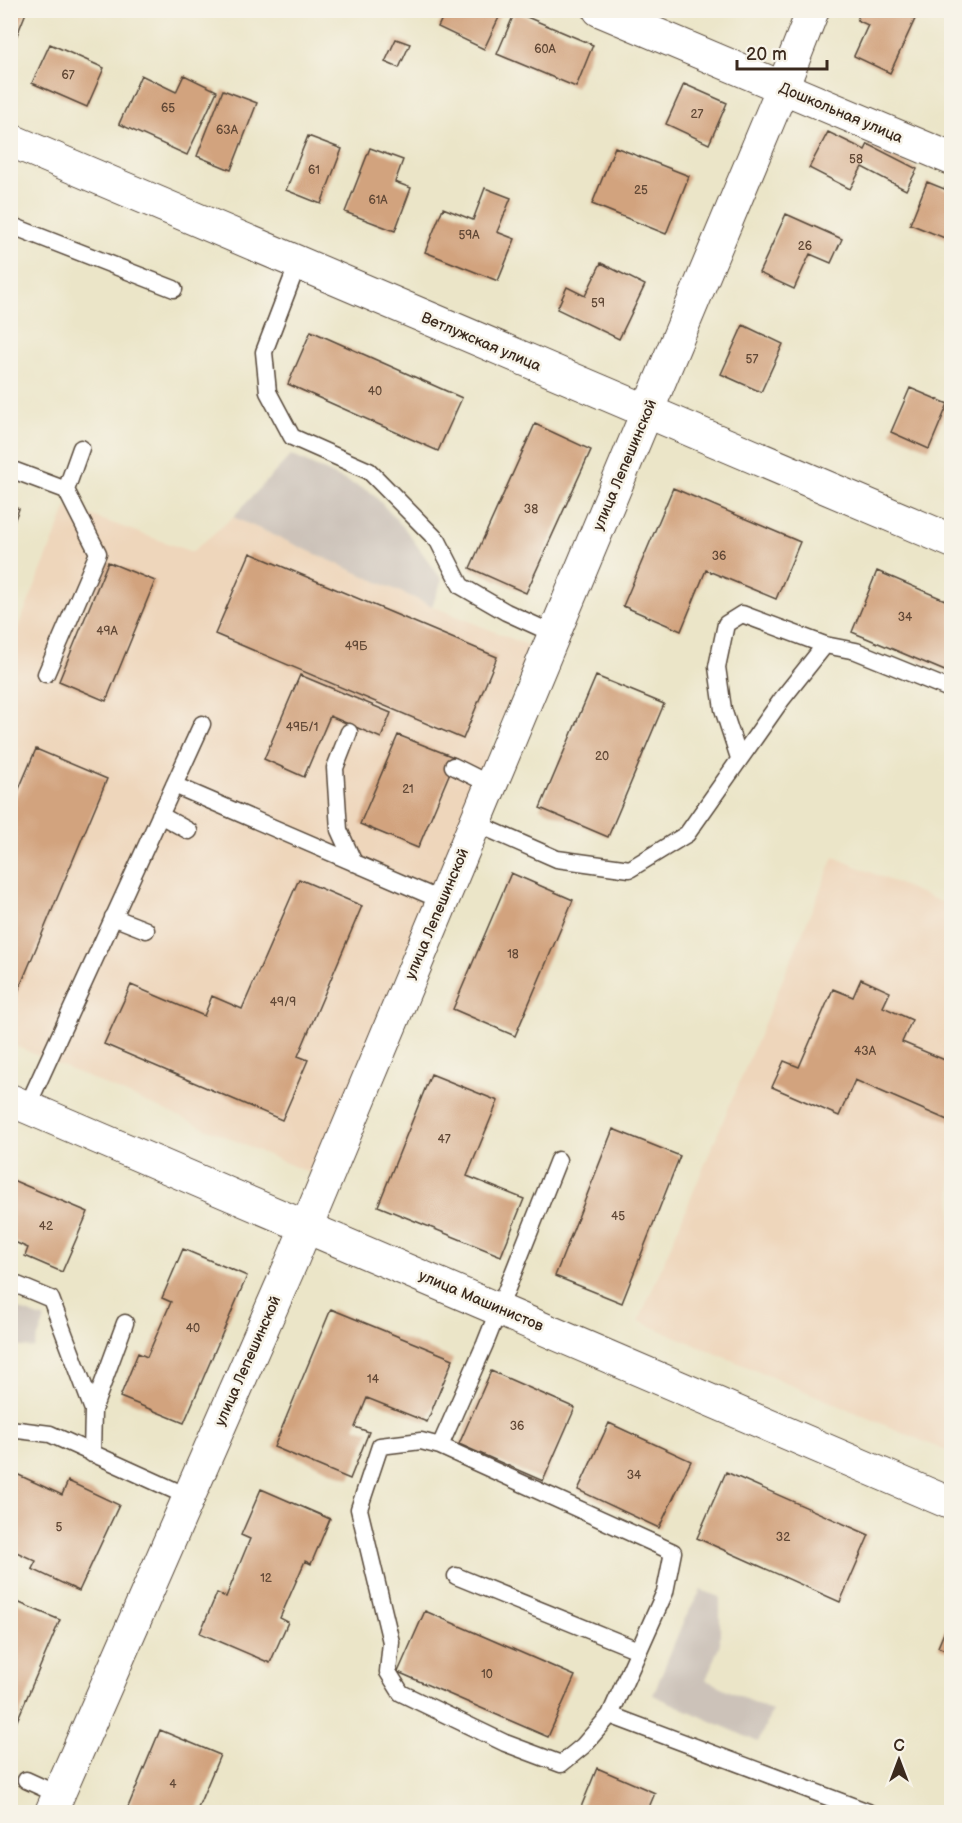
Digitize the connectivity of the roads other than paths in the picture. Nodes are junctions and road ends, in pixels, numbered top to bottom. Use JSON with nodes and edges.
{"nodes":[{"id":1,"x":813,"y":10,"type":"edge"},
{"id":2,"x":604,"y":12,"type":"edge"},
{"id":3,"x":782,"y":89,"type":"junction"},
{"id":4,"x":10,"y":140,"type":"edge"},
{"id":5,"x":951,"y":159,"type":"edge"},
{"id":6,"x":10,"y":225,"type":"edge"},
{"id":7,"x":298,"y":263,"type":"junction"},
{"id":8,"x":174,"y":289,"type":"dead end"},
{"id":9,"x":646,"y":413,"type":"junction"},
{"id":10,"x":81,"y":448,"type":"dead end"},
{"id":11,"x":10,"y":469,"type":"edge"},
{"id":12,"x":66,"y":490,"type":"junction"},
{"id":13,"x":951,"y":542,"type":"edge"},
{"id":14,"x":554,"y":634,"type":"junction"},
{"id":15,"x":825,"y":645,"type":"junction"},
{"id":16,"x":46,"y":674,"type":"dead end"},
{"id":17,"x":951,"y":690,"type":"edge"},
{"id":18,"x":202,"y":724,"type":"dead end"},
{"id":19,"x":349,"y":732,"type":"dead end"},
{"id":20,"x":739,"y":758,"type":"junction"},
{"id":21,"x":453,"y":766,"type":"dead end"},
{"id":22,"x":174,"y":785,"type":"junction"},
{"id":23,"x":491,"y":785,"type":"junction"},
{"id":24,"x":160,"y":815,"type":"junction"},
{"id":25,"x":475,"y":823,"type":"junction"},
{"id":26,"x":189,"y":831,"type":"dead end"},
{"id":27,"x":354,"y":863,"type":"junction"},
{"id":28,"x":442,"y":901,"type":"junction"},
{"id":29,"x":113,"y":917,"type":"junction"},
{"id":30,"x":146,"y":930,"type":"dead end"},
{"id":31,"x":19,"y":1103,"type":"edge"},
{"id":32,"x":558,"y":1160,"type":"dead end"},
{"id":33,"x":307,"y":1225,"type":"junction"},
{"id":34,"x":10,"y":1282,"type":"edge"},
{"id":35,"x":499,"y":1308,"type":"junction"},
{"id":36,"x":125,"y":1323,"type":"dead end"},
{"id":37,"x":93,"y":1410,"type":"junction"},
{"id":38,"x":10,"y":1429,"type":"edge"},
{"id":39,"x":440,"y":1446,"type":"junction"},
{"id":40,"x":92,"y":1454,"type":"junction"},
{"id":41,"x":189,"y":1497,"type":"junction"},
{"id":42,"x":951,"y":1504,"type":"edge"},
{"id":43,"x":456,"y":1576,"type":"dead end"},
{"id":44,"x":638,"y":1650,"type":"junction"},
{"id":45,"x":610,"y":1715,"type":"junction"},
{"id":46,"x":26,"y":1780,"type":"dead end"},
{"id":47,"x":55,"y":1804,"type":"edge"},
{"id":48,"x":868,"y":1812,"type":"edge"}],
"edges":[{"from":1,"to":3,"type":"street","name":"улица Лепешинской"},
{"from":2,"to":3,"type":"street","name":"Дошкольная улица"},
{"from":3,"to":5,"type":"street","name":"Дошкольная улица"},
{"from":3,"to":9,"type":"street","name":"улица Лепешинской"},
{"from":4,"to":7,"type":"main road","name":"Ветлужская улица"},
{"from":6,"to":8,"type":"lane"},
{"from":7,"to":9,"type":"main road","name":"Ветлужская улица"},
{"from":7,"to":14,"type":"lane"},
{"from":9,"to":13,"type":"main road","name":"Ветлужская улица"},
{"from":9,"to":14,"type":"street","name":"улица Лепешинской"},
{"from":10,"to":12,"type":"lane"},
{"from":11,"to":12,"type":"lane"},
{"from":12,"to":16,"type":"lane"},
{"from":14,"to":23,"type":"street","name":"улица Лепешинской"},
{"from":15,"to":17,"type":"lane"},
{"from":15,"to":20,"type":"lane"},
{"from":15,"to":20,"type":"lane"},
{"from":18,"to":22,"type":"lane"},
{"from":19,"to":27,"type":"lane"},
{"from":20,"to":25,"type":"lane"},
{"from":21,"to":23,"type":"lane"},
{"from":22,"to":24,"type":"lane"},
{"from":22,"to":27,"type":"lane"},
{"from":23,"to":25,"type":"street","name":"улица Лепешинской"},
{"from":24,"to":26,"type":"lane"},
{"from":24,"to":29,"type":"lane"},
{"from":25,"to":28,"type":"street","name":"улица Лепешинской"},
{"from":27,"to":28,"type":"lane"},
{"from":28,"to":33,"type":"street","name":"улица Лепешинской"},
{"from":29,"to":30,"type":"lane"},
{"from":29,"to":31,"type":"lane"},
{"from":31,"to":33,"type":"street","name":"улица Машинистов"},
{"from":32,"to":35,"type":"lane"},
{"from":33,"to":35,"type":"street","name":"улица Машинистов"},
{"from":33,"to":41,"type":"street","name":"улица Лепешинской"},
{"from":34,"to":37,"type":"lane"},
{"from":35,"to":39,"type":"lane"},
{"from":35,"to":42,"type":"street","name":"улица Машинистов"},
{"from":36,"to":37,"type":"lane"},
{"from":37,"to":40,"type":"lane"},
{"from":38,"to":40,"type":"lane"},
{"from":39,"to":44,"type":"lane"},
{"from":39,"to":45,"type":"lane"},
{"from":40,"to":41,"type":"lane"},
{"from":41,"to":47,"type":"street","name":"улица Лепешинской"},
{"from":43,"to":44,"type":"lane"},
{"from":44,"to":45,"type":"lane"},
{"from":45,"to":48,"type":"lane"},
{"from":46,"to":47,"type":"lane"}]}
